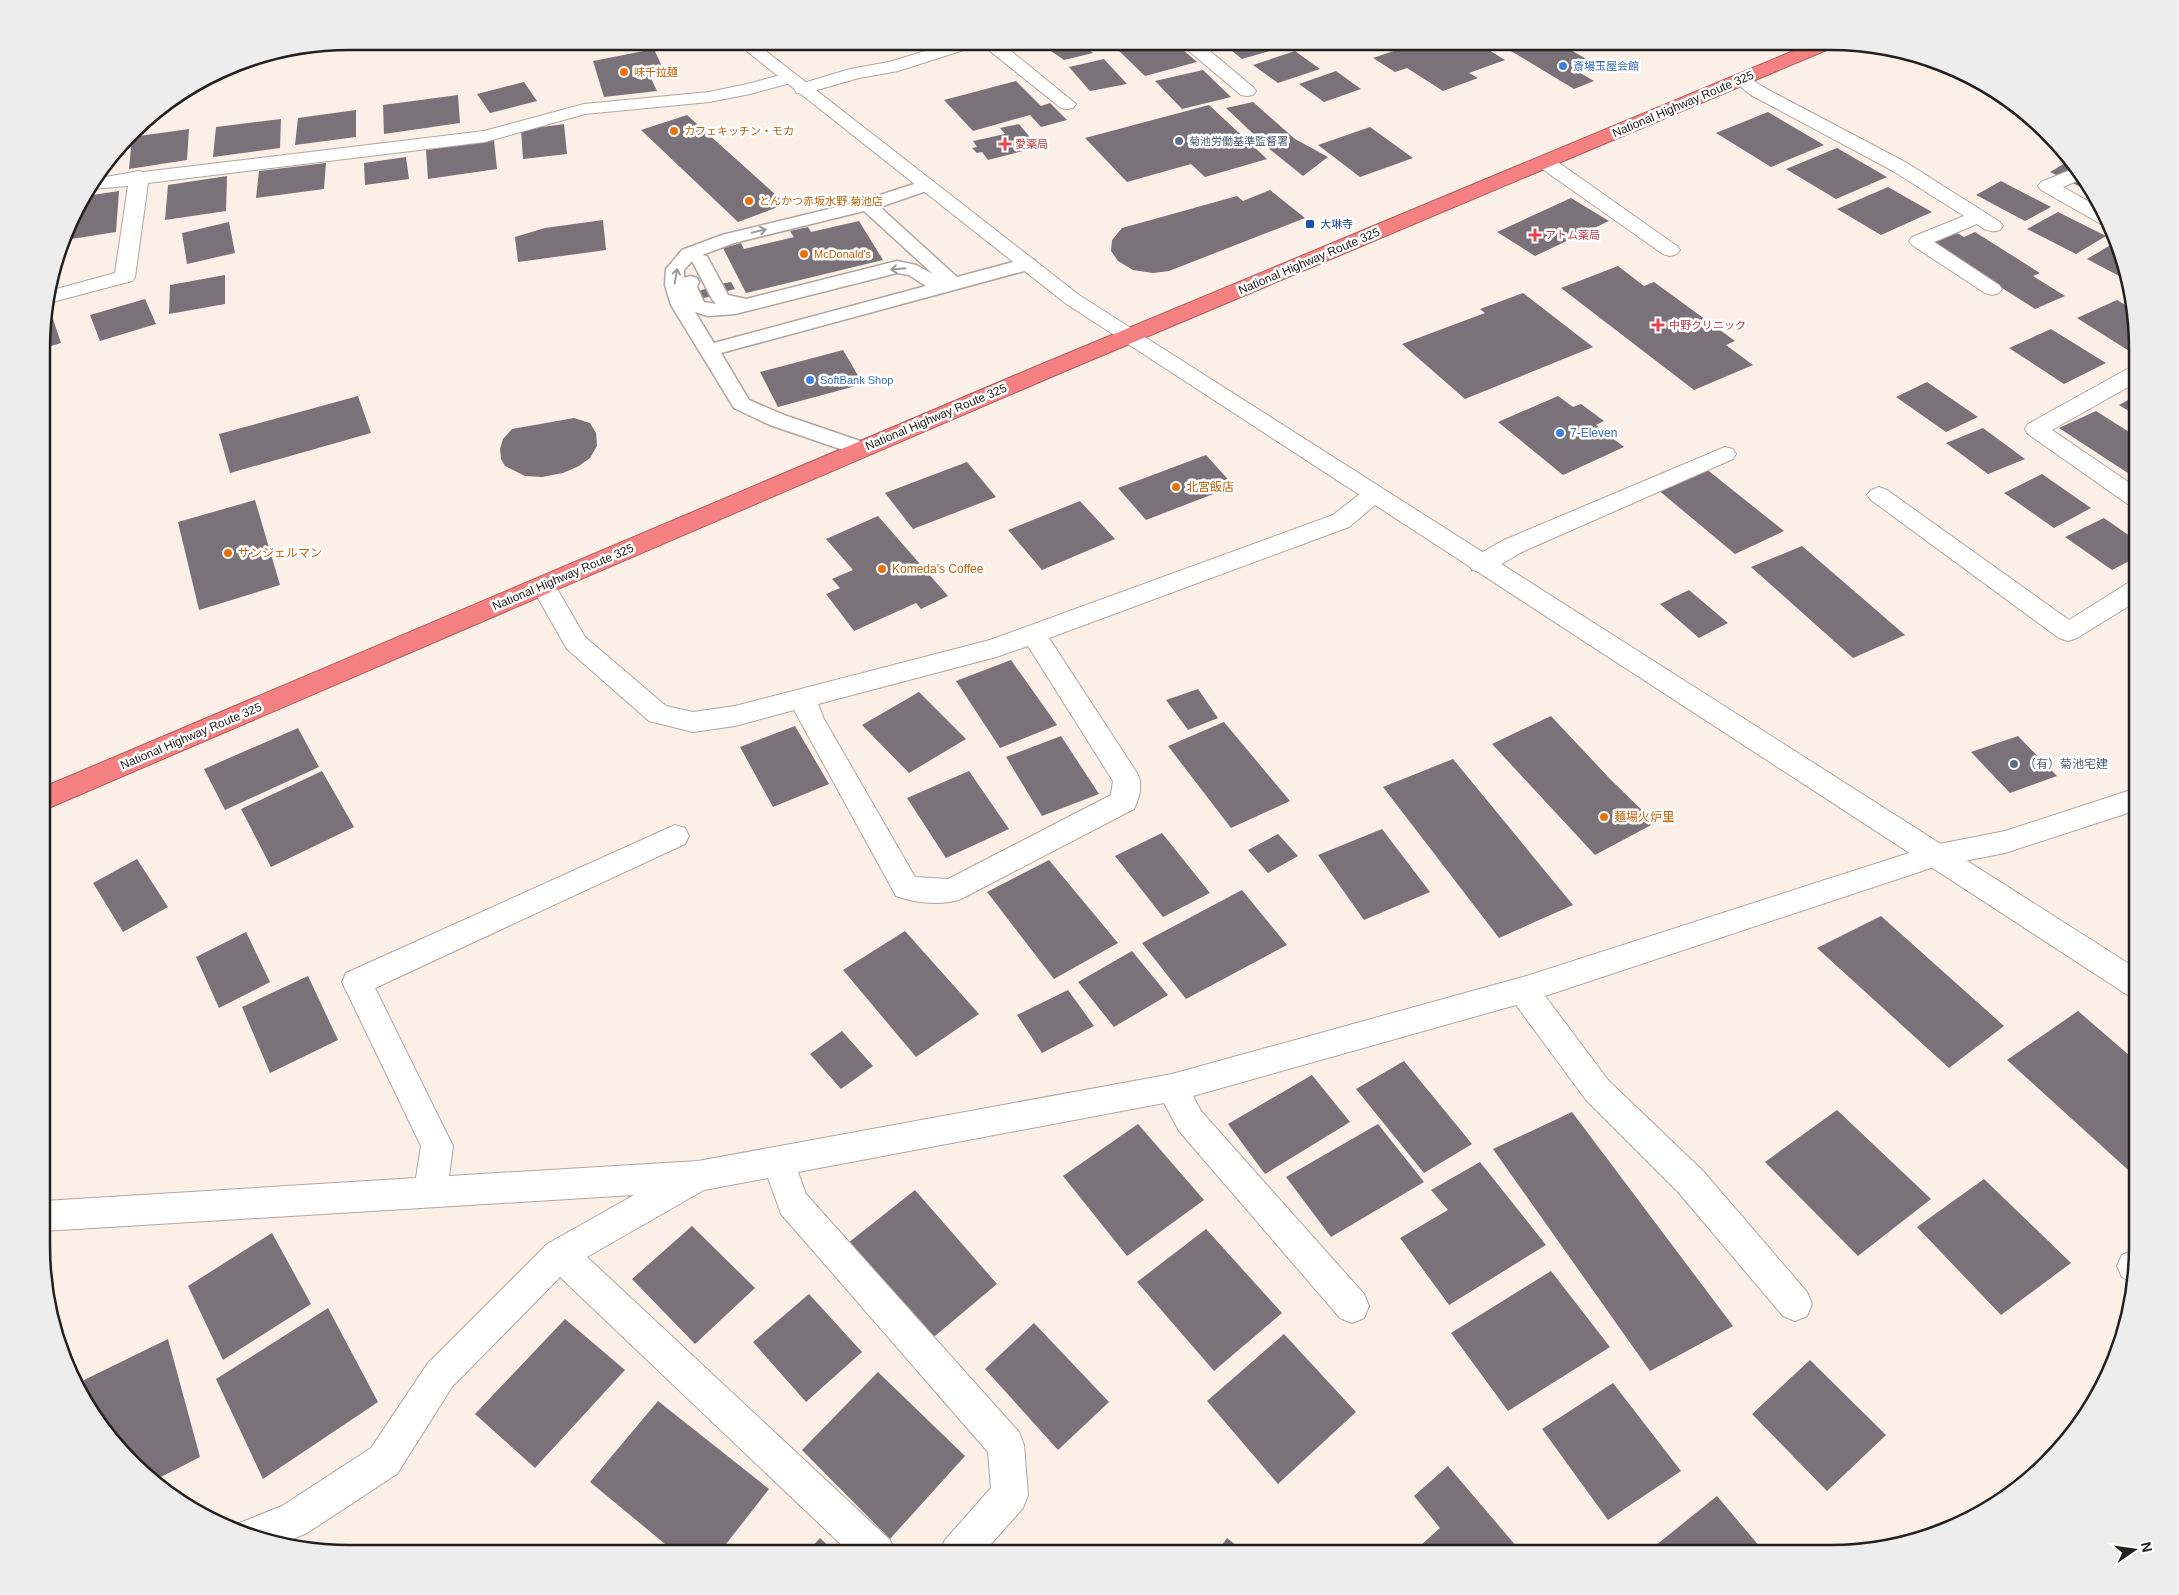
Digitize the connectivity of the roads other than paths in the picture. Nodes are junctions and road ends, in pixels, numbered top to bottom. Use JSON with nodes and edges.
{"nodes":[{"id":1,"x":753,"y":50,"type":"edge"},
{"id":2,"x":946,"y":50,"type":"edge"},
{"id":3,"x":1000,"y":50,"type":"edge"},
{"id":4,"x":1198,"y":50,"type":"edge"},
{"id":5,"x":1811,"y":50,"type":"edge"},
{"id":6,"x":788,"y":78,"type":"junction"},
{"id":7,"x":1741,"y":80,"type":"junction"},
{"id":8,"x":803,"y":89,"type":"junction"},
{"id":9,"x":1247,"y":91,"type":"dead end"},
{"id":10,"x":1067,"y":104,"type":"dead end"},
{"id":11,"x":1545,"y":162,"type":"junction"},
{"id":12,"x":2073,"y":175,"type":"edge"},
{"id":13,"x":140,"y":177,"type":"junction"},
{"id":14,"x":100,"y":183,"type":"edge"},
{"id":15,"x":926,"y":185,"type":"junction"},
{"id":16,"x":868,"y":205,"type":"junction"},
{"id":17,"x":2096,"y":213,"type":"edge"},
{"id":18,"x":712,"y":244,"type":"junction"},
{"id":19,"x":1670,"y":250,"type":"dead end"},
{"id":20,"x":700,"y":260,"type":"junction"},
{"id":21,"x":1028,"y":264,"type":"junction"},
{"id":22,"x":948,"y":286,"type":"junction"},
{"id":23,"x":1992,"y":289,"type":"dead end"},
{"id":24,"x":55,"y":296,"type":"edge"},
{"id":25,"x":751,"y":305,"type":"junction"},
{"id":26,"x":1129,"y":337,"type":"junction"},
{"id":27,"x":709,"y":350,"type":"junction"},
{"id":28,"x":2129,"y":377,"type":"edge"},
{"id":29,"x":862,"y":449,"type":"junction"},
{"id":30,"x":1725,"y":454,"type":"dead end"},
{"id":31,"x":2129,"y":493,"type":"edge"},
{"id":32,"x":1373,"y":495,"type":"junction"},
{"id":33,"x":1879,"y":495,"type":"dead end"},
{"id":34,"x":1481,"y":564,"type":"junction"},
{"id":35,"x":543,"y":586,"type":"junction"},
{"id":36,"x":2129,"y":594,"type":"edge"},
{"id":37,"x":1033,"y":634,"type":"junction"},
{"id":38,"x":803,"y":699,"type":"junction"},
{"id":39,"x":50,"y":796,"type":"edge"},
{"id":40,"x":2129,"y":802,"type":"edge"},
{"id":41,"x":675,"y":836,"type":"dead end"},
{"id":42,"x":1934,"y":856,"type":"junction"},
{"id":43,"x":2129,"y":980,"type":"edge"},
{"id":44,"x":1523,"y":990,"type":"junction"},
{"id":45,"x":1172,"y":1088,"type":"junction"},
{"id":46,"x":778,"y":1161,"type":"junction"},
{"id":47,"x":698,"y":1176,"type":"junction"},
{"id":48,"x":430,"y":1192,"type":"junction"},
{"id":49,"x":50,"y":1216,"type":"edge"},
{"id":50,"x":559,"y":1255,"type":"junction"},
{"id":51,"x":1795,"y":1304,"type":"dead end"},
{"id":52,"x":1352,"y":1306,"type":"dead end"},
{"id":53,"x":263,"y":1532,"type":"edge"},
{"id":54,"x":870,"y":1545,"type":"edge"},
{"id":55,"x":965,"y":1545,"type":"edge"}],
"edges":[{"from":1,"to":6,"type":"street"},
{"from":2,"to":8,"type":"street"},
{"from":3,"to":10,"type":"street"},
{"from":4,"to":9,"type":"street"},
{"from":5,"to":7,"type":"highway","name":"National Highway Route 325"},
{"from":6,"to":8,"type":"street"},
{"from":6,"to":13,"type":"street"},
{"from":7,"to":11,"type":"highway","name":"National Highway Route 325"},
{"from":7,"to":23,"type":"street"},
{"from":8,"to":15,"type":"street"},
{"from":11,"to":19,"type":"street"},
{"from":11,"to":26,"type":"highway","name":"National Highway Route 325"},
{"from":12,"to":17,"type":"street"},
{"from":13,"to":14,"type":"street"},
{"from":13,"to":24,"type":"street"},
{"from":15,"to":16,"type":"lane"},
{"from":15,"to":21,"type":"street"},
{"from":18,"to":16,"type":"lane","one_way":true},
{"from":16,"to":22,"type":"lane"},
{"from":18,"to":20,"type":"lane"},
{"from":27,"to":18,"type":"lane","one_way":true},
{"from":20,"to":25,"type":"lane"},
{"from":20,"to":25,"type":"lane"},
{"from":21,"to":22,"type":"lane"},
{"from":21,"to":26,"type":"street"},
{"from":22,"to":25,"type":"lane","one_way":true},
{"from":22,"to":27,"type":"lane"},
{"from":26,"to":29,"type":"highway","name":"National Highway Route 325"},
{"from":26,"to":32,"type":"street"},
{"from":27,"to":29,"type":"lane"},
{"from":28,"to":31,"type":"street"},
{"from":29,"to":35,"type":"highway","name":"National Highway Route 325"},
{"from":30,"to":34,"type":"street"},
{"from":32,"to":34,"type":"street"},
{"from":32,"to":37,"type":"street"},
{"from":33,"to":36,"type":"street"},
{"from":34,"to":42,"type":"street"},
{"from":35,"to":38,"type":"street"},
{"from":35,"to":39,"type":"highway","name":"National Highway Route 325"},
{"from":37,"to":38,"type":"street"},
{"from":37,"to":38,"type":"street"},
{"from":40,"to":42,"type":"street"},
{"from":41,"to":48,"type":"street"},
{"from":42,"to":43,"type":"street"},
{"from":42,"to":44,"type":"street"},
{"from":44,"to":45,"type":"street"},
{"from":44,"to":51,"type":"street"},
{"from":45,"to":46,"type":"street"},
{"from":45,"to":52,"type":"street"},
{"from":46,"to":47,"type":"street"},
{"from":46,"to":55,"type":"street"},
{"from":47,"to":48,"type":"street"},
{"from":47,"to":50,"type":"street"},
{"from":48,"to":49,"type":"street"},
{"from":50,"to":53,"type":"street"},
{"from":50,"to":54,"type":"street"}]}
